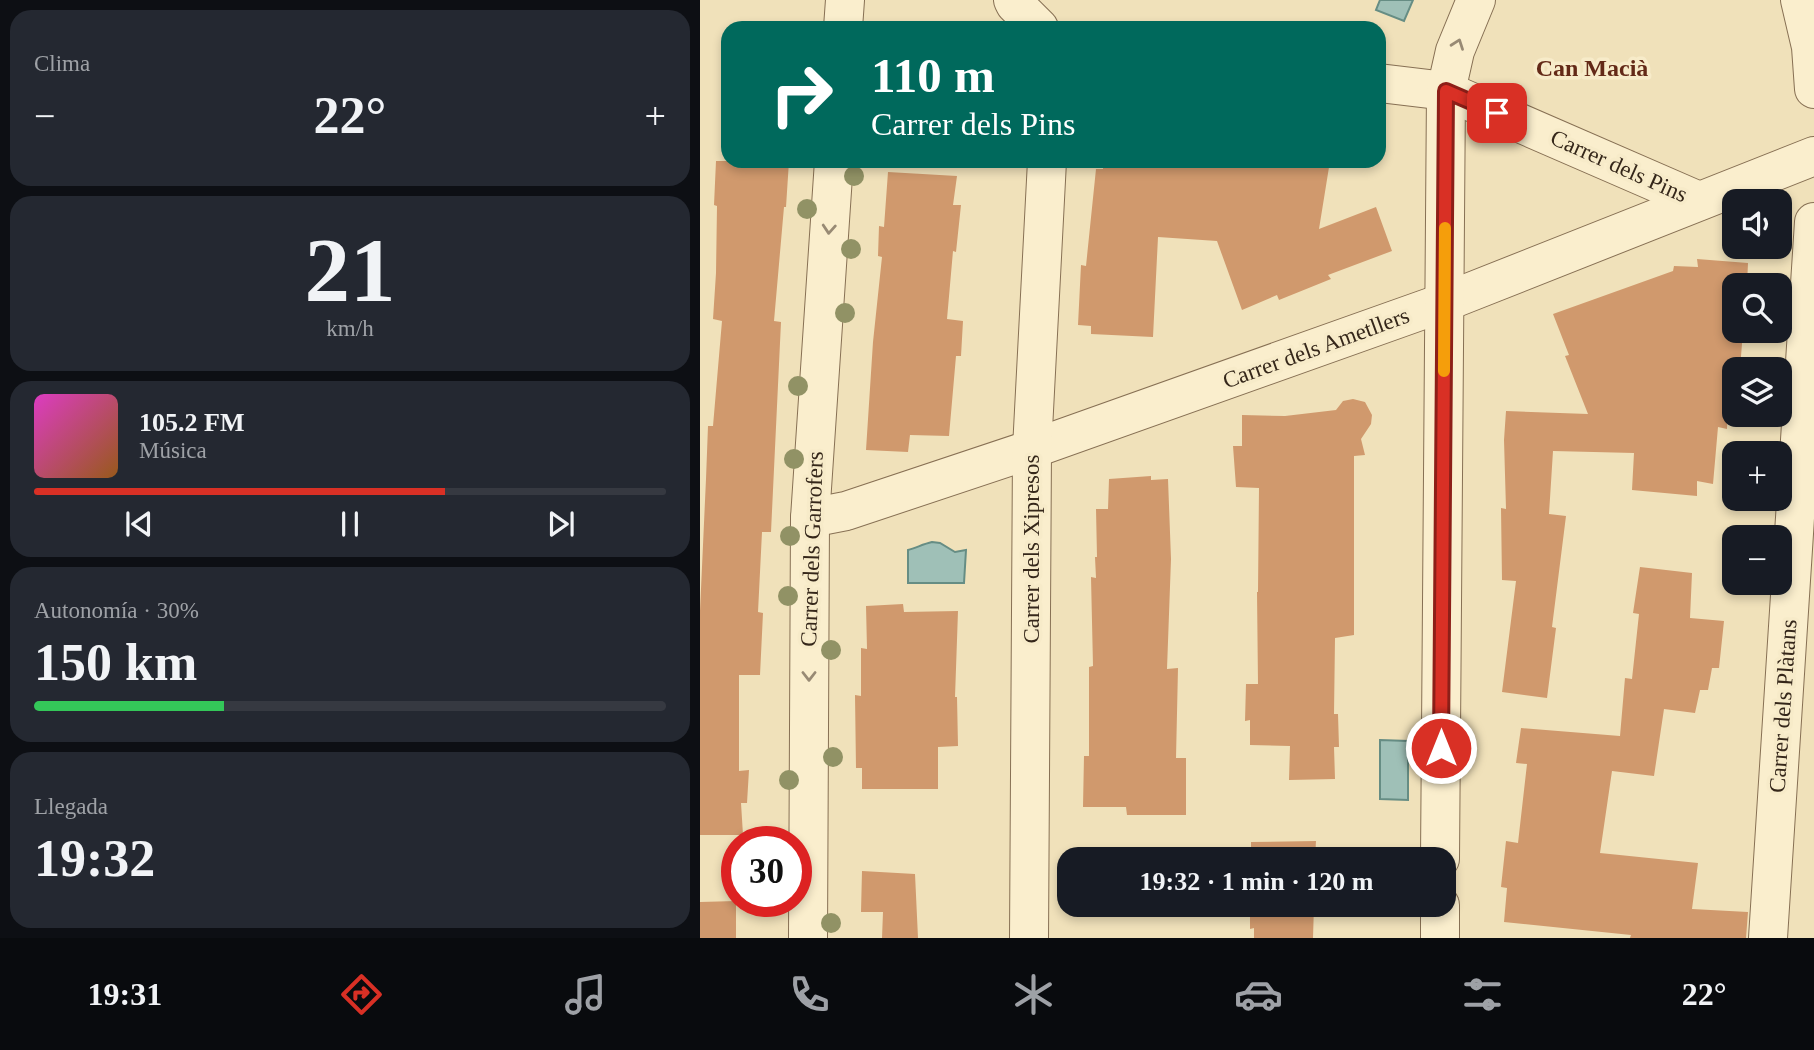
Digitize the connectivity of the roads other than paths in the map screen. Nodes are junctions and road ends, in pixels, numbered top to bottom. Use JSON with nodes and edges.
{"nodes":[{"id":1,"x":845,"y":0,"type":"edge"},
{"id":2,"x":1013,"y":0,"type":"edge"},
{"id":3,"x":1476,"y":0,"type":"edge"},
{"id":4,"x":1800,"y":0,"type":"edge"},
{"id":5,"x":844,"y":21,"type":"edge"},
{"id":6,"x":1032,"y":21,"type":"edge"},
{"id":7,"x":1386,"y":84,"type":"edge"},
{"id":8,"x":1814,"y":89,"type":"edge"},
{"id":9,"x":1446,"y":91,"type":"junction"},
{"id":10,"x":1814,"y":156,"type":"edge"},
{"id":11,"x":834,"y":168,"type":"edge"},
{"id":12,"x":1047,"y":168,"type":"edge"},
{"id":13,"x":1699,"y":201,"type":"junction"},
{"id":14,"x":1814,"y":222,"type":"edge"},
{"id":15,"x":1445,"y":302,"type":"junction"},
{"id":16,"x":1032,"y":449,"type":"junction"},
{"id":17,"x":810,"y":518,"type":"junction"},
{"id":18,"x":1440,"y":847,"type":"edge"},
{"id":19,"x":1440,"y":917,"type":"edge"},
{"id":20,"x":808,"y":938,"type":"edge"},
{"id":21,"x":1028,"y":938,"type":"edge"},
{"id":22,"x":1440,"y":938,"type":"edge"},
{"id":23,"x":1768,"y":938,"type":"edge"}],
"edges":[{"from":1,"to":5,"type":"street"},
{"from":2,"to":6,"type":"street"},
{"from":9,"to":3,"type":"street","one_way":true},
{"from":4,"to":8,"type":"street"},
{"from":7,"to":9,"type":"street","name":"Carrer dels Pins"},
{"from":9,"to":13,"type":"street","name":"Carrer dels Pins"},
{"from":9,"to":15,"type":"street"},
{"from":10,"to":13,"type":"street","name":"Carrer dels Ametllers"},
{"from":11,"to":17,"type":"street","name":"Carrer dels Garrofers","one_way":true},
{"from":12,"to":16,"type":"street","name":"Carrer dels Xipresos"},
{"from":13,"to":15,"type":"street","name":"Carrer dels Ametllers"},
{"from":14,"to":23,"type":"street","name":"Carrer dels Plàtans"},
{"from":15,"to":16,"type":"street","name":"Carrer dels Ametllers"},
{"from":15,"to":18,"type":"street"},
{"from":16,"to":17,"type":"street","name":"Carrer dels Ametllers"},
{"from":16,"to":21,"type":"street","name":"Carrer dels Xipresos"},
{"from":17,"to":20,"type":"street","name":"Carrer dels Garrofers","one_way":true},
{"from":19,"to":22,"type":"street"}]}
